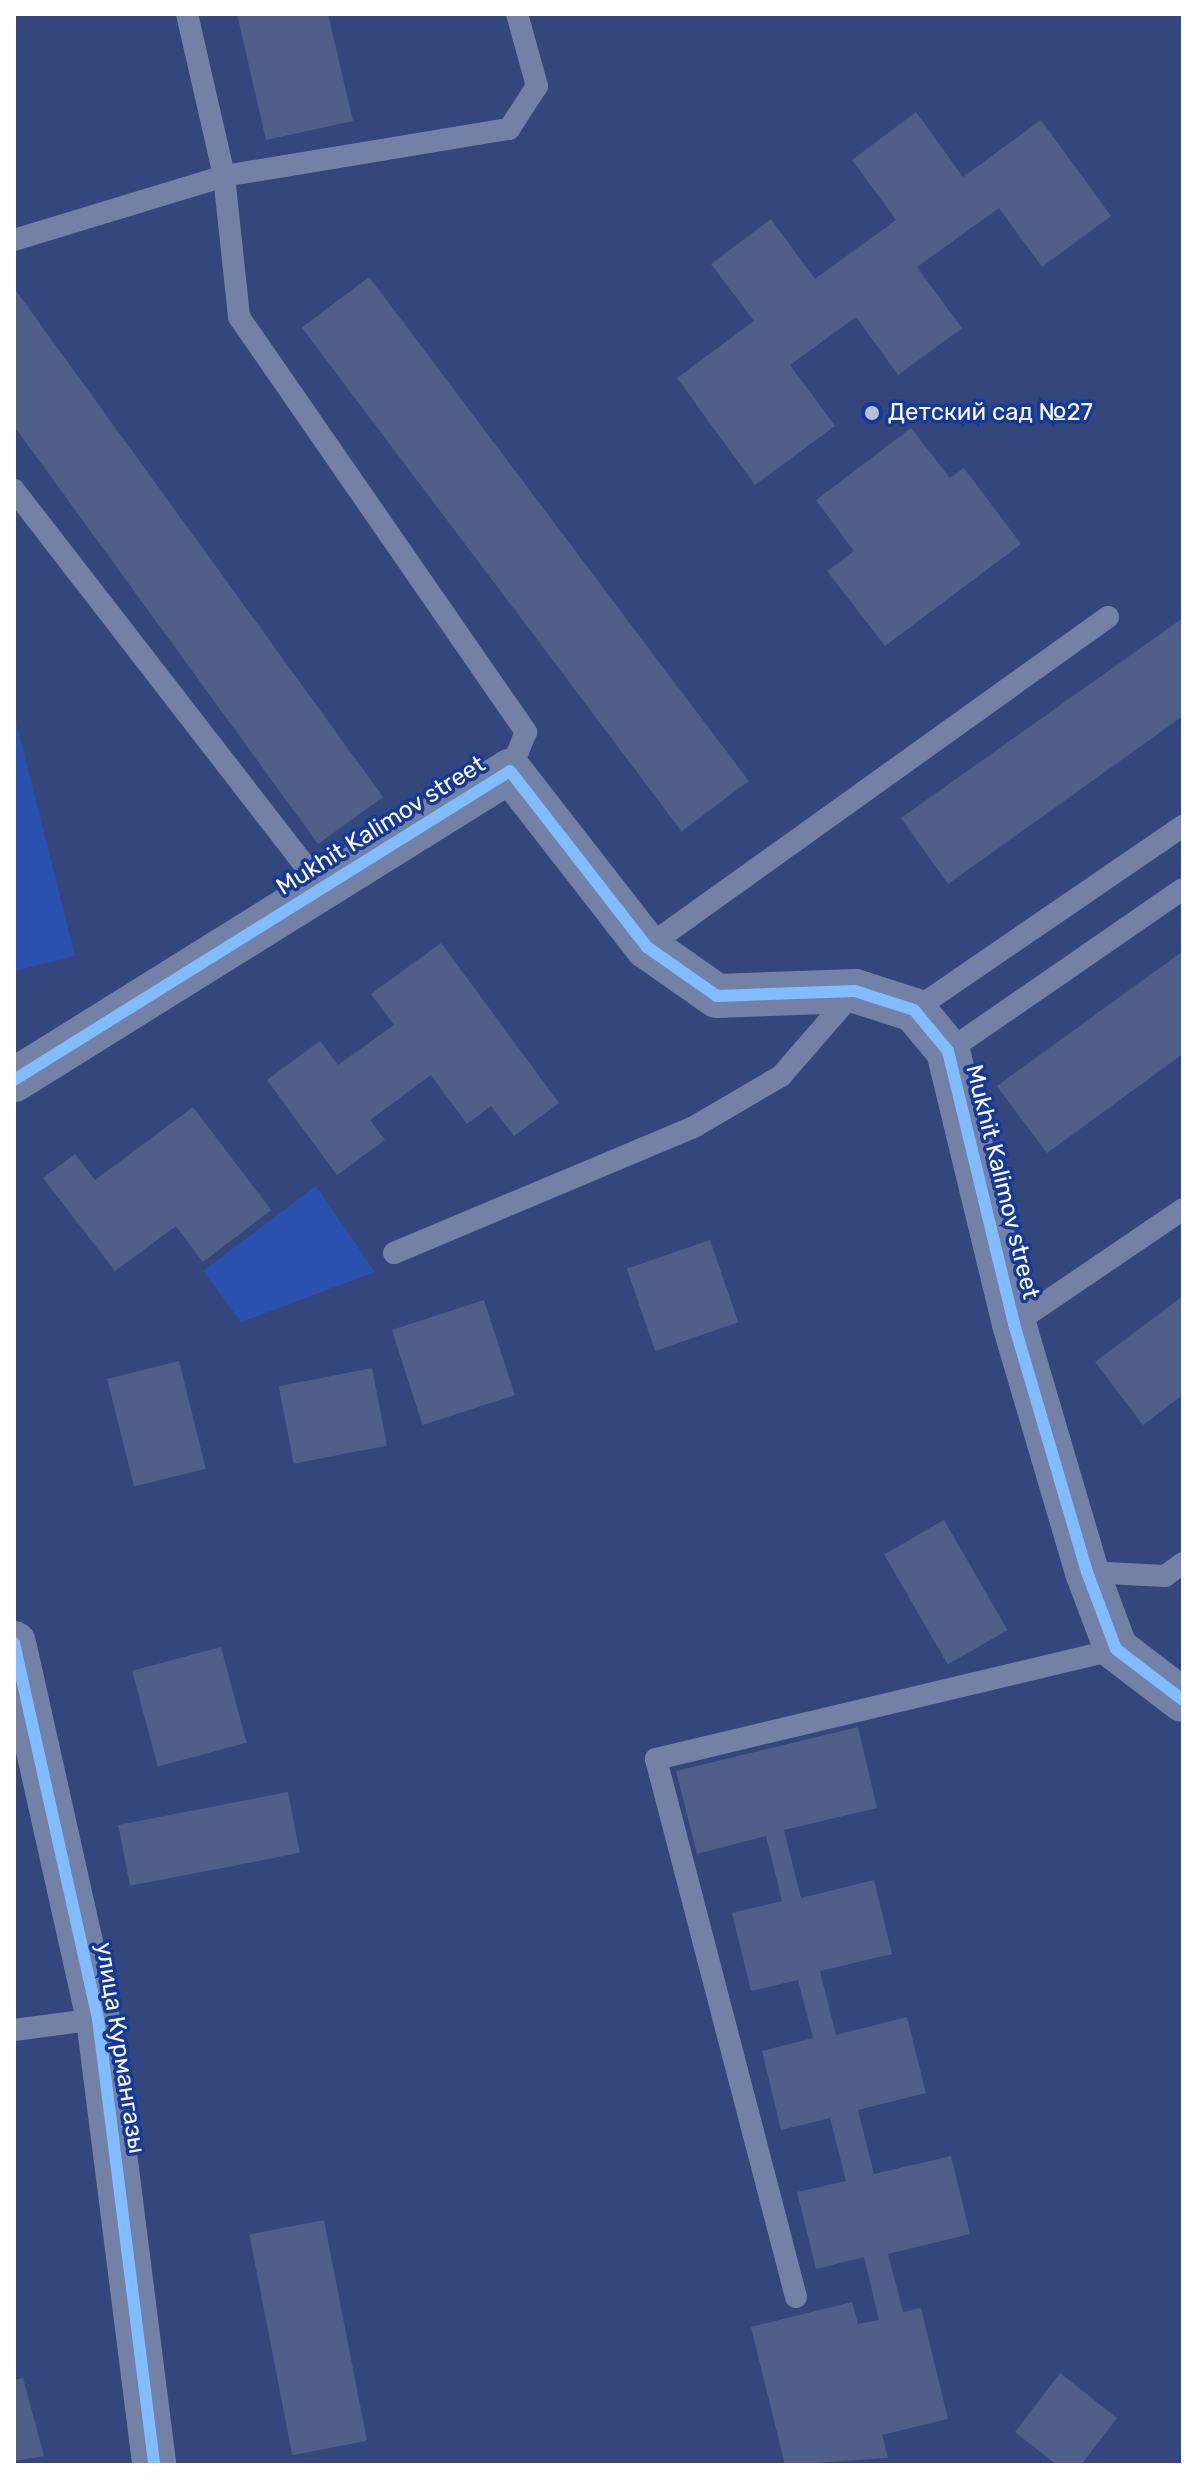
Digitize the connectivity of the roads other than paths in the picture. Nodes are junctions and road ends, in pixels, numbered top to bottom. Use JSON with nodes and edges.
{"nodes":[{"id":1,"x":187,"y":14,"type":"edge"},
{"id":2,"x":517,"y":14,"type":"edge"},
{"id":3,"x":224,"y":176,"type":"junction"},
{"id":4,"x":14,"y":240,"type":"edge"},
{"id":5,"x":14,"y":490,"type":"edge"},
{"id":6,"x":1108,"y":617,"type":"dead end"},
{"id":7,"x":510,"y":771,"type":"junction"},
{"id":8,"x":1183,"y":826,"type":"edge"},
{"id":9,"x":323,"y":889,"type":"junction"},
{"id":10,"x":1183,"y":889,"type":"edge"},
{"id":11,"x":647,"y":947,"type":"junction"},
{"id":12,"x":855,"y":991,"type":"junction"},
{"id":13,"x":914,"y":1010,"type":"junction"},
{"id":14,"x":948,"y":1051,"type":"junction"},
{"id":15,"x":14,"y":1080,"type":"edge"},
{"id":16,"x":1183,"y":1209,"type":"edge"},
{"id":17,"x":394,"y":1253,"type":"dead end"},
{"id":18,"x":1014,"y":1324,"type":"junction"},
{"id":19,"x":1183,"y":1563,"type":"edge"},
{"id":20,"x":1087,"y":1572,"type":"junction"},
{"id":21,"x":14,"y":1643,"type":"edge"},
{"id":22,"x":1116,"y":1649,"type":"junction"},
{"id":23,"x":1183,"y":1700,"type":"edge"},
{"id":24,"x":98,"y":2019,"type":"junction"},
{"id":25,"x":14,"y":2030,"type":"edge"},
{"id":26,"x":796,"y":2297,"type":"dead end"},
{"id":27,"x":154,"y":2465,"type":"edge"}],
"edges":[{"from":1,"to":3,"type":"lane"},
{"from":2,"to":3,"type":"lane"},
{"from":3,"to":4,"type":"lane"},
{"from":3,"to":7,"type":"lane"},
{"from":5,"to":9,"type":"lane"},
{"from":6,"to":11,"type":"lane"},
{"from":7,"to":9,"type":"street","name":"Mukhit Kalimov street"},
{"from":7,"to":11,"type":"street","name":"Mukhit Kalimov street"},
{"from":8,"to":13,"type":"lane"},
{"from":9,"to":15,"type":"street","name":"Mukhit Kalimov street"},
{"from":10,"to":14,"type":"lane"},
{"from":11,"to":12,"type":"street","name":"Mukhit Kalimov street"},
{"from":12,"to":13,"type":"street","name":"Mukhit Kalimov street"},
{"from":12,"to":17,"type":"lane"},
{"from":13,"to":14,"type":"street","name":"Mukhit Kalimov street"},
{"from":14,"to":18,"type":"street","name":"Mukhit Kalimov street"},
{"from":16,"to":18,"type":"lane"},
{"from":18,"to":20,"type":"street","name":"Mukhit Kalimov street"},
{"from":19,"to":20,"type":"lane"},
{"from":20,"to":22,"type":"street","name":"Mukhit Kalimov street"},
{"from":21,"to":24,"type":"street","name":"улица Курмангазы"},
{"from":22,"to":23,"type":"street"},
{"from":22,"to":26,"type":"lane"},
{"from":24,"to":25,"type":"lane"},
{"from":24,"to":27,"type":"street","name":"улица Курмангазы"}]}
